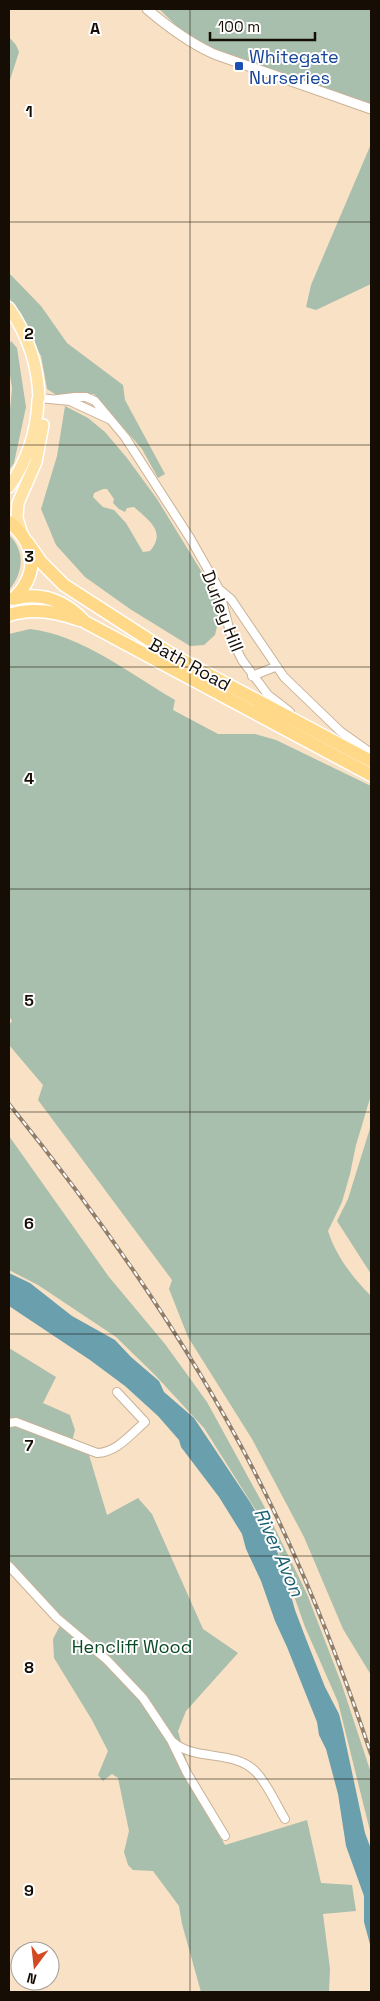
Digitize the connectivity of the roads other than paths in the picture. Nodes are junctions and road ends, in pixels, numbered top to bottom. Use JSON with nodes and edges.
{"nodes":[{"id":1,"x":147,"y":9,"type":"edge"},
{"id":2,"x":371,"y":109,"type":"edge"},
{"id":3,"x":10,"y":310,"type":"edge"},
{"id":4,"x":39,"y":398,"type":"junction"},
{"id":5,"x":9,"y":487,"type":"edge"},
{"id":6,"x":9,"y":522,"type":"edge"},
{"id":7,"x":25,"y":538,"type":"junction"},
{"id":8,"x":219,"y":589,"type":"junction"},
{"id":9,"x":11,"y":600,"type":"edge"},
{"id":10,"x":9,"y":615,"type":"edge"},
{"id":11,"x":85,"y":622,"type":"junction"},
{"id":12,"x":275,"y":667,"type":"junction"},
{"id":13,"x":252,"y":676,"type":"junction"},
{"id":14,"x":323,"y":735,"type":"junction"},
{"id":15,"x":371,"y":753,"type":"edge"},
{"id":16,"x":371,"y":761,"type":"edge"},
{"id":17,"x":371,"y":775,"type":"edge"},
{"id":18,"x":117,"y":1392,"type":"dead end"},
{"id":19,"x":9,"y":1423,"type":"edge"},
{"id":20,"x":9,"y":1566,"type":"edge"},
{"id":21,"x":171,"y":1740,"type":"junction"},
{"id":22,"x":285,"y":1819,"type":"dead end"},
{"id":23,"x":225,"y":1836,"type":"dead end"}],
"edges":[{"from":1,"to":2,"type":"street"},
{"from":3,"to":4,"type":"main road"},
{"from":4,"to":5,"type":"main road"},
{"from":4,"to":7,"type":"main road"},
{"from":4,"to":8,"type":"street","name":"Durley Hill"},
{"from":6,"to":7,"type":"highway","name":"Bath Road"},
{"from":7,"to":9,"type":"highway"},
{"from":7,"to":14,"type":"highway","name":"Bath Road"},
{"from":8,"to":12,"type":"street"},
{"from":8,"to":13,"type":"street","name":"Durley Hill"},
{"from":9,"to":11,"type":"highway","name":"Bath Road"},
{"from":10,"to":11,"type":"highway"},
{"from":11,"to":17,"type":"highway","name":"Bath Road"},
{"from":12,"to":13,"type":"street"},
{"from":12,"to":15,"type":"street"},
{"from":13,"to":14,"type":"street","name":"Durley Hill"},
{"from":14,"to":16,"type":"highway","name":"Bath Road"},
{"from":18,"to":19,"type":"street"},
{"from":20,"to":21,"type":"street"},
{"from":21,"to":22,"type":"street"},
{"from":21,"to":23,"type":"street"}]}
